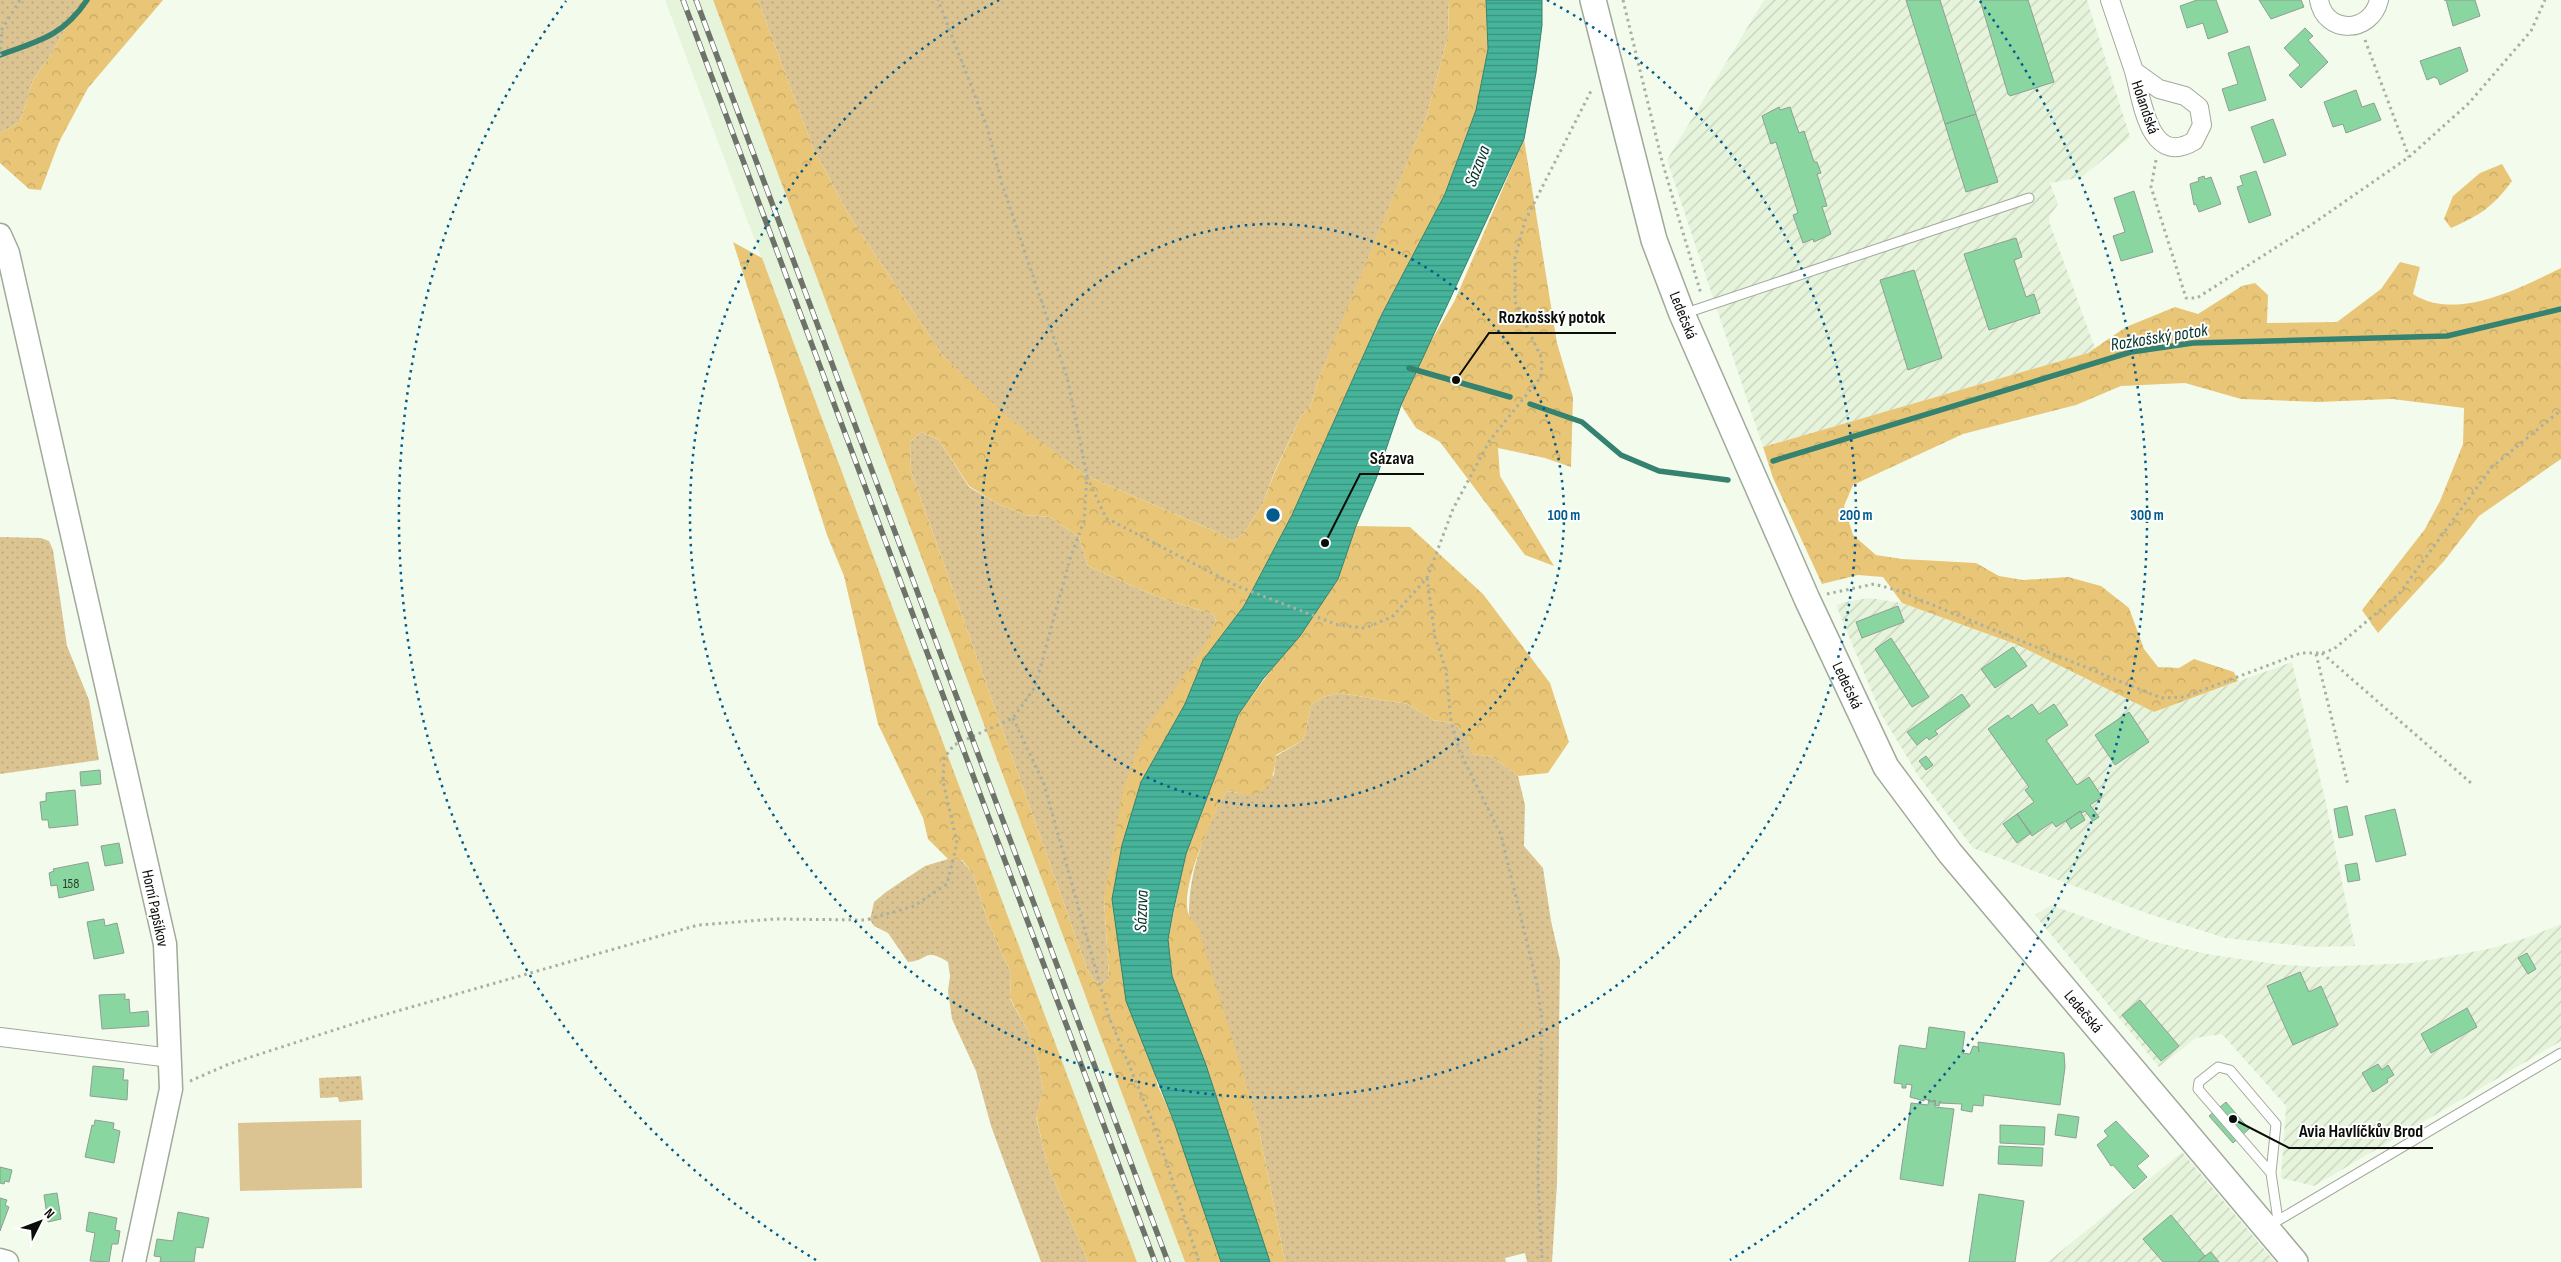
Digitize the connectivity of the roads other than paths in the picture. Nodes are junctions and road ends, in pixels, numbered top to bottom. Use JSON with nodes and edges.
{"nodes":[{"id":1,"x":1593,"y":0,"type":"edge"},
{"id":2,"x":2110,"y":0,"type":"edge"},
{"id":3,"x":2319,"y":0,"type":"edge"},
{"id":4,"x":2378,"y":0,"type":"edge"},
{"id":5,"x":2134,"y":71,"type":"junction"},
{"id":6,"x":2029,"y":198,"type":"dead end"},
{"id":7,"x":0,"y":235,"type":"edge"},
{"id":8,"x":1694,"y":310,"type":"junction"},
{"id":9,"x":0,"y":1037,"type":"edge"},
{"id":10,"x":2561,"y":1053,"type":"edge"},
{"id":11,"x":171,"y":1058,"type":"junction"},
{"id":12,"x":2271,"y":1173,"type":"junction"},
{"id":13,"x":2272,"y":1224,"type":"junction"},
{"id":14,"x":0,"y":1260,"type":"edge"},
{"id":15,"x":7,"y":1262,"type":"edge"},
{"id":16,"x":134,"y":1262,"type":"edge"},
{"id":17,"x":2295,"y":1262,"type":"edge"}],
"edges":[{"from":1,"to":8,"type":"main road","name":"Ledečská"},
{"from":2,"to":5,"type":"street","name":"Holandská"},
{"from":3,"to":4,"type":"street"},
{"from":5,"to":5,"type":"street","name":"Holandská"},
{"from":6,"to":8,"type":"lane"},
{"from":7,"to":11,"type":"street","name":"Horní Papšíkov"},
{"from":8,"to":13,"type":"main road","name":"Ledečská"},
{"from":9,"to":11,"type":"street"},
{"from":10,"to":13,"type":"lane"},
{"from":11,"to":16,"type":"street","name":"Horní Papšíkov"},
{"from":12,"to":12,"type":"lane"},
{"from":12,"to":13,"type":"lane"},
{"from":13,"to":17,"type":"main road","name":"Ledečská"},
{"from":14,"to":15,"type":"street"}]}
